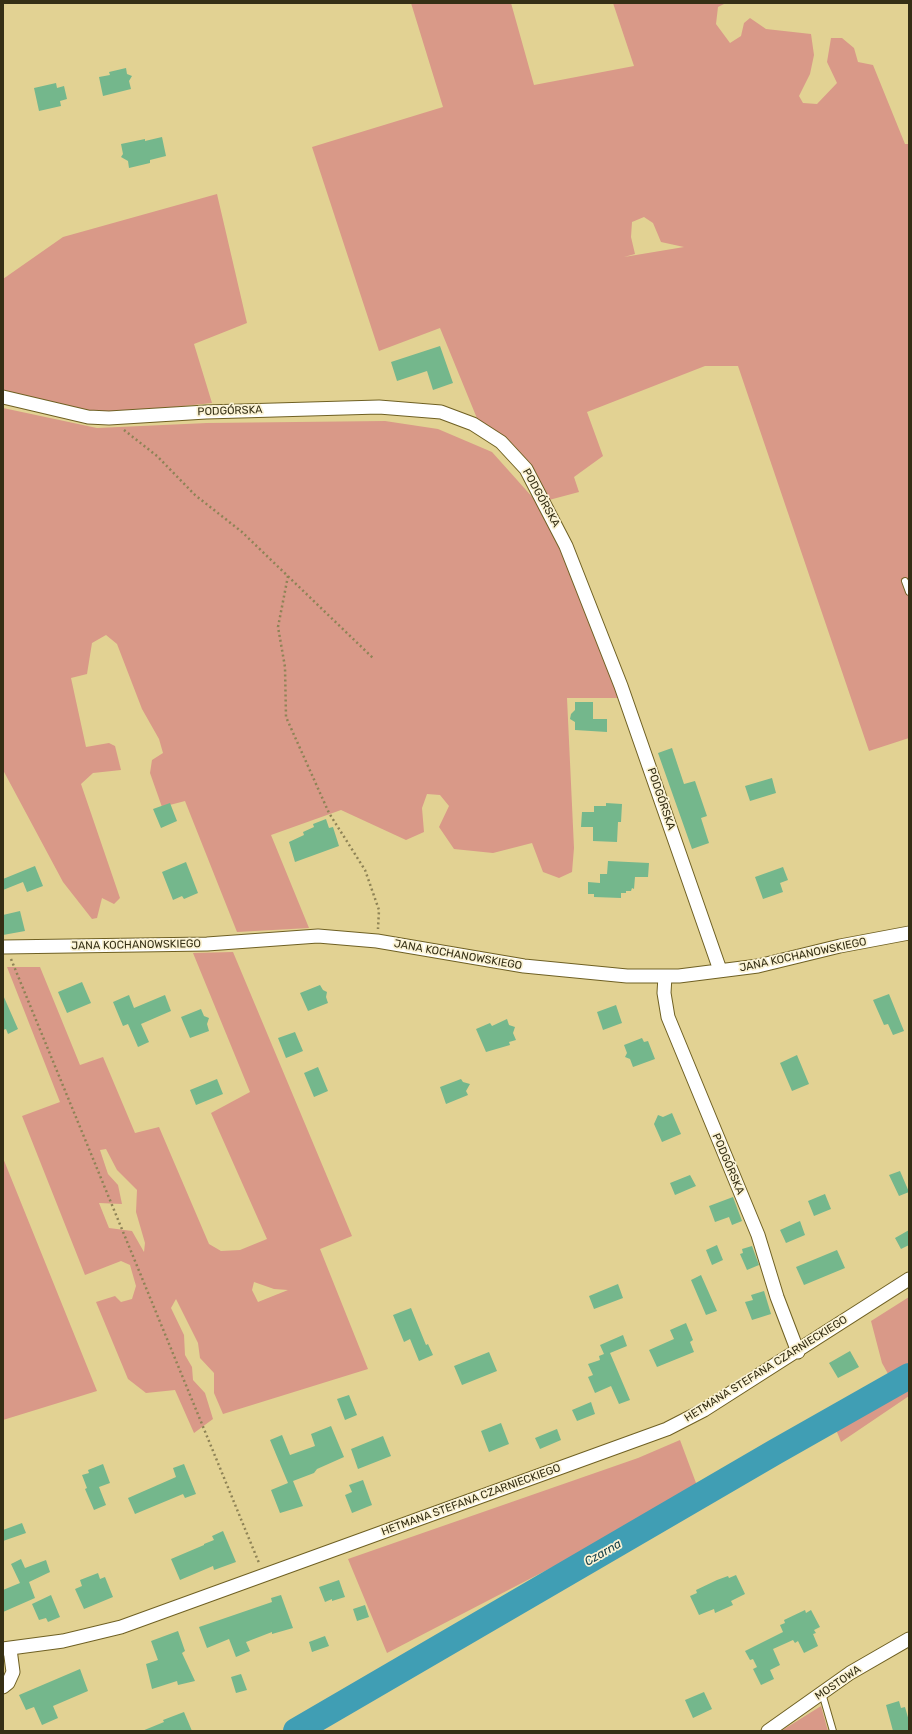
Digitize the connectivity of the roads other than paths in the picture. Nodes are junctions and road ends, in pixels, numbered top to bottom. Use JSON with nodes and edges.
{"nodes":[{"id":1,"x":3,"y":396,"type":"edge"},
{"id":2,"x":905,"y":581,"type":"dead end"},
{"id":3,"x":909,"y":592,"type":"edge"},
{"id":4,"x":909,"y":933,"type":"edge"},
{"id":5,"x":5,"y":947,"type":"edge"},
{"id":6,"x":720,"y":970,"type":"junction"},
{"id":7,"x":665,"y":976,"type":"junction"},
{"id":8,"x":909,"y":1279,"type":"edge"},
{"id":9,"x":798,"y":1352,"type":"junction"},
{"id":10,"x":909,"y":1639,"type":"edge"},
{"id":11,"x":7,"y":1649,"type":"edge"},
{"id":12,"x":3,"y":1687,"type":"edge"},
{"id":13,"x":822,"y":1693,"type":"junction"},
{"id":14,"x":768,"y":1731,"type":"edge"},
{"id":15,"x":834,"y":1731,"type":"edge"}],
"edges":[{"from":1,"to":6,"type":"street","name":"PODGÓRSKA"},
{"from":2,"to":3,"type":"lane"},
{"from":4,"to":6,"type":"street","name":"JANA KOCHANOWSKIEGO"},
{"from":5,"to":7,"type":"street","name":"JANA KOCHANOWSKIEGO"},
{"from":6,"to":7,"type":"street","name":"JANA KOCHANOWSKIEGO"},
{"from":7,"to":9,"type":"street","name":"PODGÓRSKA"},
{"from":8,"to":9,"type":"street","name":"HETMANA STEFANA CZARNIECKIEGO"},
{"from":9,"to":11,"type":"street","name":"HETMANA STEFANA CZARNIECKIEGO"},
{"from":10,"to":13,"type":"street","name":"MOSTOWA"},
{"from":11,"to":12,"type":"street"},
{"from":13,"to":14,"type":"street","name":"MOSTOWA"},
{"from":13,"to":15,"type":"lane"}]}
